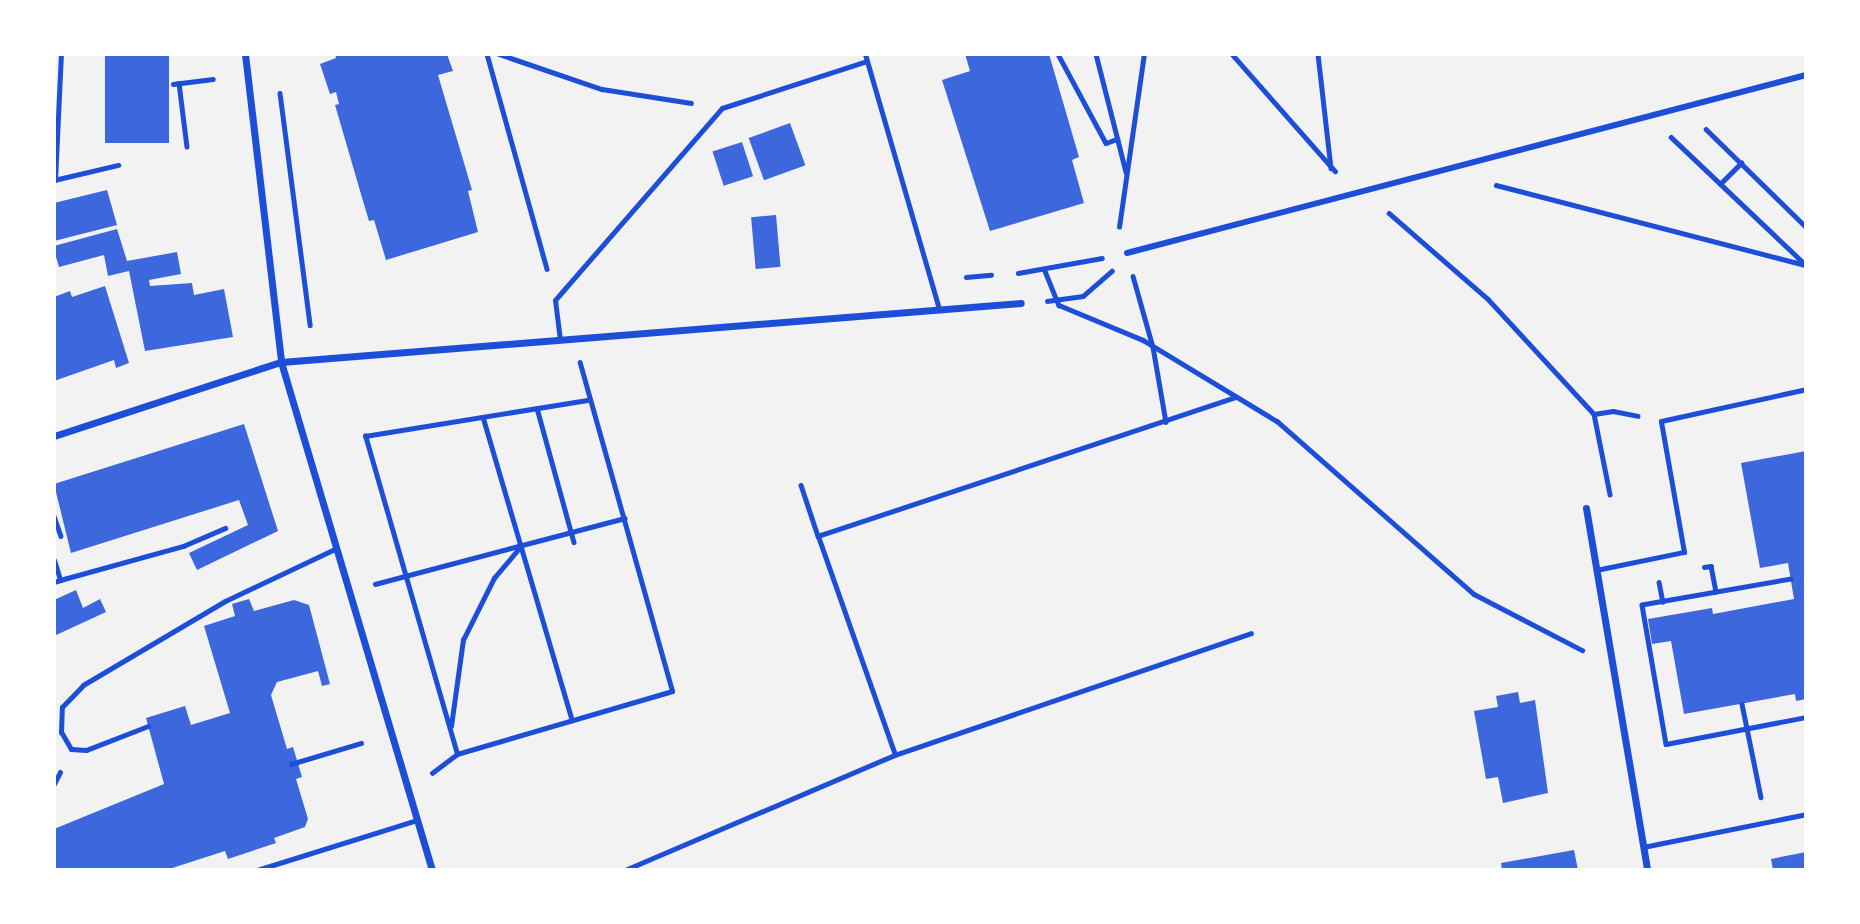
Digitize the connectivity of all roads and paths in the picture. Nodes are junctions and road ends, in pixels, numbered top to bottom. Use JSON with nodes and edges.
{"nodes":[{"id":1,"x":61,"y":54,"type":"edge"},
{"id":2,"x":245,"y":54,"type":"edge"},
{"id":3,"x":487,"y":54,"type":"edge"},
{"id":4,"x":499,"y":54,"type":"edge"},
{"id":5,"x":1058,"y":54,"type":"edge"},
{"id":6,"x":1096,"y":54,"type":"edge"},
{"id":7,"x":1144,"y":54,"type":"edge"},
{"id":8,"x":1232,"y":54,"type":"edge"},
{"id":9,"x":1318,"y":54,"type":"edge"},
{"id":10,"x":866,"y":58,"type":"edge"},
{"id":11,"x":1806,"y":75,"type":"edge"},
{"id":12,"x":213,"y":79,"type":"dead end"},
{"id":13,"x":279,"y":81,"type":"dead end"},
{"id":14,"x":1683,"y":106,"type":"junction"},
{"id":15,"x":722,"y":108,"type":"junction"},
{"id":16,"x":1647,"y":115,"type":"junction"},
{"id":17,"x":1118,"y":139,"type":"junction"},
{"id":18,"x":187,"y":148,"type":"dead end"},
{"id":19,"x":1741,"y":163,"type":"junction"},
{"id":20,"x":118,"y":165,"type":"dead end"},
{"id":21,"x":1331,"y":168,"type":"junction"},
{"id":22,"x":1127,"y":177,"type":"junction"},
{"id":23,"x":55,"y":180,"type":"edge"},
{"id":24,"x":1494,"y":184,"type":"dead end"},
{"id":25,"x":1720,"y":184,"type":"junction"},
{"id":26,"x":1363,"y":190,"type":"junction"},
{"id":27,"x":1806,"y":227,"type":"edge"},
{"id":28,"x":1126,"y":253,"type":"junction"},
{"id":29,"x":1115,"y":255,"type":"junction"},
{"id":30,"x":1806,"y":265,"type":"edge"},
{"id":31,"x":1045,"y":271,"type":"junction"},
{"id":32,"x":966,"y":276,"type":"dead end"},
{"id":33,"x":555,"y":300,"type":"junction"},
{"id":34,"x":1057,"y":300,"type":"junction"},
{"id":35,"x":1021,"y":303,"type":"joint"},
{"id":36,"x":939,"y":309,"type":"junction"},
{"id":37,"x":310,"y":325,"type":"dead end"},
{"id":38,"x":575,"y":338,"type":"junction"},
{"id":39,"x":560,"y":340,"type":"junction"},
{"id":40,"x":1153,"y":347,"type":"junction"},
{"id":41,"x":281,"y":362,"type":"junction"},
{"id":42,"x":1806,"y":388,"type":"edge"},
{"id":43,"x":1235,"y":397,"type":"junction"},
{"id":44,"x":587,"y":400,"type":"junction"},
{"id":45,"x":537,"y":408,"type":"junction"},
{"id":46,"x":1613,"y":411,"type":"dead end"},
{"id":47,"x":1594,"y":414,"type":"junction"},
{"id":48,"x":483,"y":416,"type":"junction"},
{"id":49,"x":1166,"y":422,"type":"junction"},
{"id":50,"x":54,"y":436,"type":"edge"},
{"id":51,"x":801,"y":485,"type":"dead end"},
{"id":52,"x":1611,"y":500,"type":"dead end"},
{"id":53,"x":1586,"y":508,"type":"dead end"},
{"id":54,"x":624,"y":518,"type":"junction"},
{"id":55,"x":225,"y":528,"type":"dead end"},
{"id":56,"x":572,"y":532,"type":"junction"},
{"id":57,"x":818,"y":536,"type":"junction"},
{"id":58,"x":575,"y":542,"type":"dead end"},
{"id":59,"x":522,"y":546,"type":"junction"},
{"id":60,"x":335,"y":549,"type":"junction"},
{"id":61,"x":54,"y":560,"type":"edge"},
{"id":62,"x":1700,"y":568,"type":"dead end"},
{"id":63,"x":1596,"y":570,"type":"junction"},
{"id":64,"x":405,"y":576,"type":"junction"},
{"id":65,"x":1659,"y":577,"type":"dead end"},
{"id":66,"x":1791,"y":579,"type":"dead end"},
{"id":67,"x":57,"y":581,"type":"edge"},
{"id":68,"x":348,"y":591,"type":"junction"},
{"id":69,"x":1716,"y":592,"type":"junction"},
{"id":70,"x":1663,"y":602,"type":"junction"},
{"id":71,"x":1251,"y":633,"type":"dead end"},
{"id":72,"x":1612,"y":666,"type":"junction"},
{"id":73,"x":1742,"y":704,"type":"dead end"},
{"id":74,"x":1806,"y":717,"type":"edge"},
{"id":75,"x":572,"y":720,"type":"junction"},
{"id":76,"x":148,"y":726,"type":"dead end"},
{"id":77,"x":1747,"y":728,"type":"junction"},
{"id":78,"x":451,"y":731,"type":"junction"},
{"id":79,"x":361,"y":743,"type":"dead end"},
{"id":80,"x":457,"y":754,"type":"junction"},
{"id":81,"x":895,"y":755,"type":"junction"},
{"id":82,"x":291,"y":764,"type":"dead end"},
{"id":83,"x":408,"y":790,"type":"junction"},
{"id":84,"x":1806,"y":814,"type":"edge"},
{"id":85,"x":417,"y":820,"type":"junction"},
{"id":86,"x":1766,"y":821,"type":"junction"},
{"id":87,"x":1643,"y":847,"type":"junction"},
{"id":88,"x":257,"y":870,"type":"edge"},
{"id":89,"x":432,"y":870,"type":"edge"},
{"id":90,"x":625,"y":870,"type":"edge"},
{"id":91,"x":1647,"y":870,"type":"edge"}],
"edges":[{"from":1,"to":23,"type":"lane"},
{"from":2,"to":41,"type":"street"},
{"from":3,"to":33,"type":"path"},
{"from":4,"to":15,"type":"path"},
{"from":5,"to":17,"type":"path"},
{"from":6,"to":17,"type":"path"},
{"from":7,"to":22,"type":"path"},
{"from":8,"to":21,"type":"path"},
{"from":9,"to":21,"type":"path"},
{"from":10,"to":15,"type":"lane"},
{"from":10,"to":36,"type":"lane"},
{"from":11,"to":14,"type":"street"},
{"from":12,"to":18,"type":"path"},
{"from":13,"to":37,"type":"path"},
{"from":14,"to":16,"type":"street"},
{"from":14,"to":19,"type":"path"},
{"from":15,"to":33,"type":"lane"},
{"from":16,"to":25,"type":"path"},
{"from":16,"to":26,"type":"street"},
{"from":17,"to":22,"type":"path"},
{"from":19,"to":25,"type":"path"},
{"from":19,"to":27,"type":"path"},
{"from":20,"to":23,"type":"lane"},
{"from":21,"to":26,"type":"path"},
{"from":22,"to":29,"type":"path"},
{"from":24,"to":30,"type":"path"},
{"from":25,"to":30,"type":"path"},
{"from":26,"to":28,"type":"street"},
{"from":26,"to":47,"type":"path"},
{"from":28,"to":29,"type":"path"},
{"from":28,"to":34,"type":"path"},
{"from":28,"to":40,"type":"path"},
{"from":29,"to":31,"type":"path"},
{"from":31,"to":32,"type":"path"},
{"from":31,"to":34,"type":"path"},
{"from":33,"to":39,"type":"lane"},
{"from":34,"to":35,"type":"path"},
{"from":34,"to":40,"type":"path"},
{"from":35,"to":36,"type":"street"},
{"from":36,"to":38,"type":"street"},
{"from":38,"to":39,"type":"street"},
{"from":38,"to":44,"type":"path"},
{"from":39,"to":41,"type":"street"},
{"from":40,"to":43,"type":"path"},
{"from":40,"to":49,"type":"path"},
{"from":41,"to":50,"type":"street"},
{"from":41,"to":60,"type":"street"},
{"from":42,"to":63,"type":"lane"},
{"from":43,"to":49,"type":"path"},
{"from":43,"to":72,"type":"path"},
{"from":44,"to":45,"type":"path"},
{"from":44,"to":54,"type":"path"},
{"from":45,"to":48,"type":"path"},
{"from":45,"to":56,"type":"path"},
{"from":46,"to":47,"type":"path"},
{"from":47,"to":52,"type":"path"},
{"from":48,"to":59,"type":"path"},
{"from":48,"to":64,"type":"path"},
{"from":49,"to":57,"type":"path"},
{"from":51,"to":57,"type":"path"},
{"from":53,"to":63,"type":"street"},
{"from":54,"to":56,"type":"path"},
{"from":54,"to":75,"type":"path"},
{"from":55,"to":67,"type":"lane"},
{"from":56,"to":58,"type":"path"},
{"from":56,"to":59,"type":"path"},
{"from":57,"to":81,"type":"path"},
{"from":59,"to":64,"type":"path"},
{"from":59,"to":75,"type":"path"},
{"from":59,"to":78,"type":"path"},
{"from":60,"to":68,"type":"street"},
{"from":60,"to":76,"type":"lane"},
{"from":61,"to":67,"type":"lane"},
{"from":62,"to":69,"type":"path"},
{"from":63,"to":72,"type":"street"},
{"from":64,"to":68,"type":"path"},
{"from":64,"to":78,"type":"path"},
{"from":65,"to":70,"type":"path"},
{"from":66,"to":69,"type":"path"},
{"from":68,"to":83,"type":"street"},
{"from":69,"to":70,"type":"path"},
{"from":70,"to":77,"type":"path"},
{"from":71,"to":81,"type":"path"},
{"from":72,"to":87,"type":"street"},
{"from":73,"to":77,"type":"path"},
{"from":74,"to":77,"type":"path"},
{"from":75,"to":80,"type":"path"},
{"from":77,"to":86,"type":"path"},
{"from":78,"to":80,"type":"path"},
{"from":79,"to":82,"type":"path"},
{"from":80,"to":83,"type":"path"},
{"from":81,"to":90,"type":"path"},
{"from":83,"to":85,"type":"street"},
{"from":84,"to":86,"type":"lane"},
{"from":85,"to":88,"type":"lane"},
{"from":85,"to":89,"type":"street"},
{"from":86,"to":87,"type":"lane"},
{"from":87,"to":91,"type":"street"}]}
